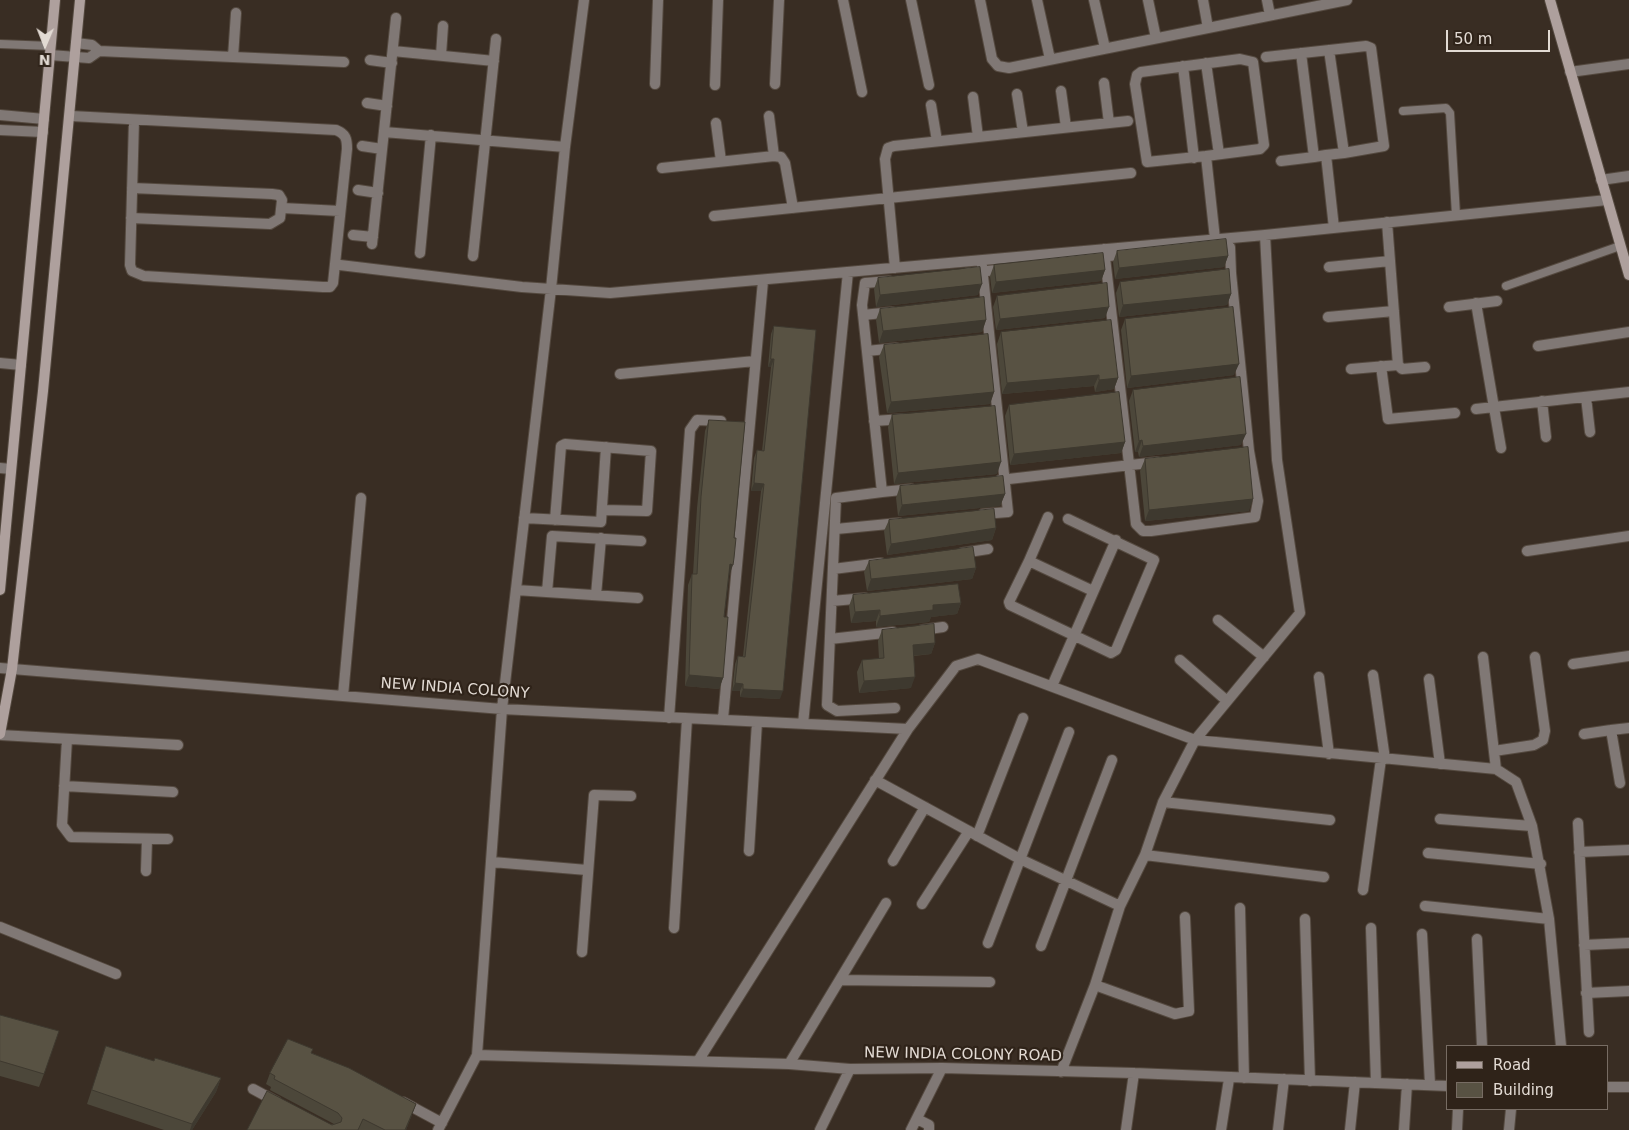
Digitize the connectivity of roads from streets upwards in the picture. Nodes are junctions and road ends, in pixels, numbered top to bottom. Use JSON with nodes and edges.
{"nodes":[{"id":1,"x":55,"y":0,"type":"edge"},
{"id":2,"x":80,"y":0,"type":"edge"},
{"id":3,"x":584,"y":0,"type":"edge"},
{"id":4,"x":658,"y":0,"type":"edge"},
{"id":5,"x":718,"y":0,"type":"edge"},
{"id":6,"x":779,"y":0,"type":"edge"},
{"id":7,"x":843,"y":0,"type":"edge"},
{"id":8,"x":911,"y":0,"type":"edge"},
{"id":9,"x":980,"y":0,"type":"edge"},
{"id":10,"x":1037,"y":0,"type":"edge"},
{"id":11,"x":1094,"y":0,"type":"edge"},
{"id":12,"x":1148,"y":0,"type":"edge"},
{"id":13,"x":1203,"y":0,"type":"edge"},
{"id":14,"x":1267,"y":0,"type":"edge"},
{"id":15,"x":1347,"y":0,"type":"edge"},
{"id":16,"x":1550,"y":0,"type":"edge"},
{"id":17,"x":1329,"y":2,"type":"edge"},
{"id":18,"x":236,"y":13,"type":"dead end"},
{"id":19,"x":1270,"y":16,"type":"junction"},
{"id":20,"x":396,"y":18,"type":"dead end"},
{"id":21,"x":443,"y":26,"type":"dead end"},
{"id":22,"x":1208,"y":28,"type":"junction"},
{"id":23,"x":1156,"y":38,"type":"junction"},
{"id":24,"x":496,"y":39,"type":"dead end"},
{"id":25,"x":76,"y":43,"type":"junction"},
{"id":26,"x":1105,"y":48,"type":"junction"},
{"id":27,"x":393,"y":50,"type":"junction"},
{"id":28,"x":1329,"y":50,"type":"junction"},
{"id":29,"x":50,"y":51,"type":"junction"},
{"id":30,"x":99,"y":51,"type":"junction"},
{"id":31,"x":1301,"y":54,"type":"junction"},
{"id":32,"x":441,"y":55,"type":"junction"},
{"id":33,"x":75,"y":57,"type":"junction"},
{"id":34,"x":233,"y":57,"type":"junction"},
{"id":35,"x":1266,"y":58,"type":"dead end"},
{"id":36,"x":370,"y":60,"type":"dead end"},
{"id":37,"x":1050,"y":60,"type":"junction"},
{"id":38,"x":494,"y":61,"type":"junction"},
{"id":39,"x":344,"y":62,"type":"dead end"},
{"id":40,"x":392,"y":63,"type":"junction"},
{"id":41,"x":1206,"y":63,"type":"junction"},
{"id":42,"x":1629,"y":64,"type":"edge"},
{"id":43,"x":1183,"y":66,"type":"junction"},
{"id":44,"x":1570,"y":72,"type":"junction"},
{"id":45,"x":1104,"y":83,"type":"dead end"},
{"id":46,"x":655,"y":84,"type":"dead end"},
{"id":47,"x":775,"y":84,"type":"dead end"},
{"id":48,"x":715,"y":85,"type":"dead end"},
{"id":49,"x":930,"y":85,"type":"dead end"},
{"id":50,"x":1061,"y":91,"type":"dead end"},
{"id":51,"x":862,"y":92,"type":"dead end"},
{"id":52,"x":1017,"y":94,"type":"dead end"},
{"id":53,"x":973,"y":97,"type":"dead end"},
{"id":54,"x":367,"y":103,"type":"dead end"},
{"id":55,"x":931,"y":104,"type":"dead end"},
{"id":56,"x":387,"y":106,"type":"junction"},
{"id":57,"x":0,"y":116,"type":"edge"},
{"id":58,"x":71,"y":116,"type":"junction"},
{"id":59,"x":769,"y":116,"type":"dead end"},
{"id":60,"x":44,"y":119,"type":"junction"},
{"id":61,"x":134,"y":120,"type":"junction"},
{"id":62,"x":1128,"y":121,"type":"dead end"},
{"id":63,"x":716,"y":122,"type":"dead end"},
{"id":64,"x":1109,"y":123,"type":"junction"},
{"id":65,"x":1066,"y":127,"type":"junction"},
{"id":66,"x":0,"y":130,"type":"edge"},
{"id":67,"x":43,"y":132,"type":"junction"},
{"id":68,"x":384,"y":132,"type":"junction"},
{"id":69,"x":1023,"y":132,"type":"junction"},
{"id":70,"x":431,"y":135,"type":"junction"},
{"id":71,"x":978,"y":137,"type":"junction"},
{"id":72,"x":486,"y":140,"type":"junction"},
{"id":73,"x":937,"y":141,"type":"junction"},
{"id":74,"x":362,"y":146,"type":"dead end"},
{"id":75,"x":564,"y":147,"type":"junction"},
{"id":76,"x":382,"y":149,"type":"junction"},
{"id":77,"x":1344,"y":153,"type":"junction"},
{"id":78,"x":1219,"y":154,"type":"junction"},
{"id":79,"x":1326,"y":155,"type":"junction"},
{"id":80,"x":774,"y":156,"type":"junction"},
{"id":81,"x":1206,"y":156,"type":"junction"},
{"id":82,"x":1314,"y":156,"type":"junction"},
{"id":83,"x":1194,"y":158,"type":"junction"},
{"id":84,"x":1281,"y":161,"type":"dead end"},
{"id":85,"x":721,"y":162,"type":"junction"},
{"id":86,"x":662,"y":168,"type":"dead end"},
{"id":87,"x":1131,"y":174,"type":"dead end"},
{"id":88,"x":1629,"y":176,"type":"edge"},
{"id":89,"x":1602,"y":180,"type":"junction"},
{"id":90,"x":132,"y":188,"type":"junction"},
{"id":91,"x":358,"y":190,"type":"dead end"},
{"id":92,"x":378,"y":193,"type":"junction"},
{"id":93,"x":889,"y":198,"type":"junction"},
{"id":94,"x":1607,"y":200,"type":"junction"},
{"id":95,"x":282,"y":208,"type":"junction"},
{"id":96,"x":793,"y":208,"type":"junction"},
{"id":97,"x":340,"y":212,"type":"junction"},
{"id":98,"x":714,"y":216,"type":"dead end"},
{"id":99,"x":131,"y":218,"type":"junction"},
{"id":100,"x":1387,"y":222,"type":"junction"},
{"id":101,"x":1334,"y":228,"type":"junction"},
{"id":102,"x":1265,"y":234,"type":"junction"},
{"id":103,"x":353,"y":235,"type":"dead end"},
{"id":104,"x":1215,"y":239,"type":"junction"},
{"id":105,"x":1105,"y":252,"type":"junction"},
{"id":106,"x":420,"y":253,"type":"dead end"},
{"id":107,"x":473,"y":256,"type":"dead end"},
{"id":108,"x":981,"y":260,"type":"junction"},
{"id":109,"x":1390,"y":261,"type":"junction"},
{"id":110,"x":340,"y":265,"type":"dead end"},
{"id":111,"x":1329,"y":267,"type":"dead end"},
{"id":112,"x":895,"y":268,"type":"junction"},
{"id":113,"x":848,"y":272,"type":"junction"},
{"id":114,"x":982,"y":272,"type":"junction"},
{"id":115,"x":953,"y":275,"type":"edge"},
{"id":116,"x":1629,"y":275,"type":"edge"},
{"id":117,"x":904,"y":280,"type":"edge"},
{"id":118,"x":763,"y":281,"type":"junction"},
{"id":119,"x":551,"y":289,"type":"junction"},
{"id":120,"x":1497,"y":301,"type":"dead end"},
{"id":121,"x":1476,"y":303,"type":"junction"},
{"id":122,"x":1449,"y":307,"type":"dead end"},
{"id":123,"x":1394,"y":310,"type":"junction"},
{"id":124,"x":901,"y":311,"type":"edge"},
{"id":125,"x":863,"y":315,"type":"junction"},
{"id":126,"x":1328,"y":317,"type":"dead end"},
{"id":127,"x":1629,"y":332,"type":"edge"},
{"id":128,"x":1538,"y":346,"type":"dead end"},
{"id":129,"x":905,"y":347,"type":"edge"},
{"id":130,"x":867,"y":351,"type":"junction"},
{"id":131,"x":755,"y":361,"type":"junction"},
{"id":132,"x":0,"y":363,"type":"edge"},
{"id":133,"x":21,"y":365,"type":"junction"},
{"id":134,"x":1398,"y":365,"type":"junction"},
{"id":135,"x":1381,"y":366,"type":"junction"},
{"id":136,"x":1425,"y":367,"type":"dead end"},
{"id":137,"x":1351,"y":369,"type":"dead end"},
{"id":138,"x":620,"y":374,"type":"dead end"},
{"id":139,"x":1629,"y":392,"type":"edge"},
{"id":140,"x":1586,"y":397,"type":"junction"},
{"id":141,"x":1542,"y":401,"type":"junction"},
{"id":142,"x":1494,"y":407,"type":"junction"},
{"id":143,"x":1476,"y":409,"type":"dead end"},
{"id":144,"x":1455,"y":413,"type":"dead end"},
{"id":145,"x":912,"y":418,"type":"edge"},
{"id":146,"x":874,"y":421,"type":"junction"},
{"id":147,"x":740,"y":423,"type":"junction"},
{"id":148,"x":1590,"y":432,"type":"dead end"},
{"id":149,"x":1546,"y":437,"type":"dead end"},
{"id":150,"x":606,"y":447,"type":"junction"},
{"id":151,"x":1501,"y":448,"type":"dead end"},
{"id":152,"x":1166,"y":461,"type":"edge"},
{"id":153,"x":1129,"y":465,"type":"junction"},
{"id":154,"x":0,"y":468,"type":"edge"},
{"id":155,"x":11,"y":469,"type":"junction"},
{"id":156,"x":1005,"y":480,"type":"junction"},
{"id":157,"x":986,"y":482,"type":"edge"},
{"id":158,"x":920,"y":488,"type":"edge"},
{"id":159,"x":882,"y":492,"type":"junction"},
{"id":160,"x":361,"y":498,"type":"dead end"},
{"id":161,"x":603,"y":510,"type":"junction"},
{"id":162,"x":970,"y":516,"type":"edge"},
{"id":163,"x":1048,"y":517,"type":"dead end"},
{"id":164,"x":524,"y":518,"type":"junction"},
{"id":165,"x":1068,"y":519,"type":"dead end"},
{"id":166,"x":555,"y":520,"type":"junction"},
{"id":167,"x":912,"y":521,"type":"edge"},
{"id":168,"x":836,"y":529,"type":"junction"},
{"id":169,"x":1629,"y":536,"type":"edge"},
{"id":170,"x":601,"y":538,"type":"junction"},
{"id":171,"x":1116,"y":540,"type":"junction"},
{"id":172,"x":642,"y":541,"type":"dead end"},
{"id":173,"x":988,"y":549,"type":"dead end"},
{"id":174,"x":1527,"y":551,"type":"dead end"},
{"id":175,"x":949,"y":554,"type":"edge"},
{"id":176,"x":1029,"y":561,"type":"junction"},
{"id":177,"x":891,"y":562,"type":"edge"},
{"id":178,"x":833,"y":569,"type":"junction"},
{"id":179,"x":0,"y":590,"type":"edge"},
{"id":180,"x":516,"y":590,"type":"junction"},
{"id":181,"x":1094,"y":591,"type":"junction"},
{"id":182,"x":547,"y":592,"type":"junction"},
{"id":183,"x":596,"y":595,"type":"junction"},
{"id":184,"x":878,"y":596,"type":"edge"},
{"id":185,"x":638,"y":598,"type":"dead end"},
{"id":186,"x":832,"y":602,"type":"junction"},
{"id":187,"x":1218,"y":620,"type":"dead end"},
{"id":188,"x":943,"y":628,"type":"dead end"},
{"id":189,"x":1074,"y":636,"type":"junction"},
{"id":190,"x":830,"y":639,"type":"junction"},
{"id":191,"x":1629,"y":656,"type":"edge"},
{"id":192,"x":1264,"y":657,"type":"junction"},
{"id":193,"x":1535,"y":657,"type":"dead end"},
{"id":194,"x":1483,"y":658,"type":"dead end"},
{"id":195,"x":1180,"y":660,"type":"dead end"},
{"id":196,"x":1573,"y":664,"type":"dead end"},
{"id":197,"x":0,"y":668,"type":"edge"},
{"id":198,"x":12,"y":669,"type":"junction"},
{"id":199,"x":1373,"y":675,"type":"dead end"},
{"id":200,"x":1318,"y":677,"type":"dead end"},
{"id":201,"x":1429,"y":679,"type":"dead end"},
{"id":202,"x":1052,"y":686,"type":"junction"},
{"id":203,"x":342,"y":696,"type":"junction"},
{"id":204,"x":1227,"y":701,"type":"junction"},
{"id":205,"x":502,"y":708,"type":"junction"},
{"id":206,"x":895,"y":708,"type":"dead end"},
{"id":207,"x":669,"y":718,"type":"junction"},
{"id":208,"x":1023,"y":718,"type":"dead end"},
{"id":209,"x":687,"y":719,"type":"junction"},
{"id":210,"x":723,"y":719,"type":"junction"},
{"id":211,"x":757,"y":722,"type":"junction"},
{"id":212,"x":803,"y":724,"type":"junction"},
{"id":213,"x":1629,"y":728,"type":"edge"},
{"id":214,"x":908,"y":730,"type":"junction"},
{"id":215,"x":1611,"y":730,"type":"junction"},
{"id":216,"x":1069,"y":732,"type":"dead end"},
{"id":217,"x":0,"y":734,"type":"edge"},
{"id":218,"x":1584,"y":734,"type":"dead end"},
{"id":219,"x":67,"y":739,"type":"junction"},
{"id":220,"x":1196,"y":740,"type":"junction"},
{"id":221,"x":178,"y":745,"type":"dead end"},
{"id":222,"x":1494,"y":751,"type":"junction"},
{"id":223,"x":1329,"y":754,"type":"junction"},
{"id":224,"x":1383,"y":759,"type":"junction"},
{"id":225,"x":1112,"y":760,"type":"dead end"},
{"id":226,"x":1440,"y":764,"type":"junction"},
{"id":227,"x":1496,"y":769,"type":"junction"},
{"id":228,"x":875,"y":780,"type":"junction"},
{"id":229,"x":1620,"y":783,"type":"dead end"},
{"id":230,"x":64,"y":786,"type":"junction"},
{"id":231,"x":173,"y":792,"type":"dead end"},
{"id":232,"x":631,"y":796,"type":"dead end"},
{"id":233,"x":1163,"y":802,"type":"junction"},
{"id":234,"x":925,"y":807,"type":"junction"},
{"id":235,"x":1440,"y":819,"type":"dead end"},
{"id":236,"x":1330,"y":820,"type":"dead end"},
{"id":237,"x":1578,"y":823,"type":"dead end"},
{"id":238,"x":1532,"y":826,"type":"junction"},
{"id":239,"x":973,"y":833,"type":"junction"},
{"id":240,"x":168,"y":839,"type":"dead end"},
{"id":241,"x":148,"y":840,"type":"junction"},
{"id":242,"x":1629,"y":850,"type":"edge"},
{"id":243,"x":749,"y":851,"type":"dead end"},
{"id":244,"x":1580,"y":852,"type":"junction"},
{"id":245,"x":1428,"y":853,"type":"dead end"},
{"id":246,"x":1145,"y":855,"type":"junction"},
{"id":247,"x":1020,"y":859,"type":"junction"},
{"id":248,"x":893,"y":860,"type":"dead end"},
{"id":249,"x":492,"y":862,"type":"junction"},
{"id":250,"x":1541,"y":864,"type":"junction"},
{"id":251,"x":587,"y":870,"type":"junction"},
{"id":252,"x":146,"y":871,"type":"dead end"},
{"id":253,"x":1324,"y":877,"type":"dead end"},
{"id":254,"x":1066,"y":880,"type":"junction"},
{"id":255,"x":1363,"y":890,"type":"dead end"},
{"id":256,"x":886,"y":903,"type":"dead end"},
{"id":257,"x":922,"y":904,"type":"dead end"},
{"id":258,"x":1120,"y":906,"type":"junction"},
{"id":259,"x":1425,"y":906,"type":"dead end"},
{"id":260,"x":1240,"y":908,"type":"dead end"},
{"id":261,"x":1185,"y":916,"type":"dead end"},
{"id":262,"x":1305,"y":919,"type":"dead end"},
{"id":263,"x":1549,"y":919,"type":"junction"},
{"id":264,"x":0,"y":927,"type":"edge"},
{"id":265,"x":674,"y":928,"type":"dead end"},
{"id":266,"x":1371,"y":928,"type":"dead end"},
{"id":267,"x":1422,"y":934,"type":"dead end"},
{"id":268,"x":1477,"y":939,"type":"dead end"},
{"id":269,"x":988,"y":943,"type":"dead end"},
{"id":270,"x":1629,"y":943,"type":"edge"},
{"id":271,"x":1584,"y":945,"type":"junction"},
{"id":272,"x":1041,"y":946,"type":"dead end"},
{"id":273,"x":582,"y":952,"type":"dead end"},
{"id":274,"x":116,"y":974,"type":"dead end"},
{"id":275,"x":840,"y":980,"type":"junction"},
{"id":276,"x":990,"y":982,"type":"dead end"},
{"id":277,"x":1095,"y":986,"type":"junction"},
{"id":278,"x":1629,"y":991,"type":"edge"},
{"id":279,"x":1586,"y":993,"type":"junction"},
{"id":280,"x":1588,"y":1032,"type":"dead end"},
{"id":281,"x":1482,"y":1045,"type":"edge"},
{"id":282,"x":1561,"y":1045,"type":"edge"},
{"id":283,"x":477,"y":1055,"type":"junction"},
{"id":284,"x":698,"y":1061,"type":"junction"},
{"id":285,"x":789,"y":1064,"type":"junction"},
{"id":286,"x":942,"y":1068,"type":"junction"},
{"id":287,"x":850,"y":1069,"type":"junction"},
{"id":288,"x":1060,"y":1072,"type":"junction"},
{"id":289,"x":1134,"y":1073,"type":"junction"},
{"id":290,"x":1244,"y":1078,"type":"junction"},
{"id":291,"x":1228,"y":1079,"type":"junction"},
{"id":292,"x":1284,"y":1079,"type":"junction"},
{"id":293,"x":1310,"y":1080,"type":"junction"},
{"id":294,"x":1355,"y":1082,"type":"junction"},
{"id":295,"x":1376,"y":1083,"type":"junction"},
{"id":296,"x":1407,"y":1084,"type":"junction"},
{"id":297,"x":1430,"y":1084,"type":"junction"},
{"id":298,"x":1446,"y":1086,"type":"edge"},
{"id":299,"x":1609,"y":1087,"type":"edge"},
{"id":300,"x":1629,"y":1087,"type":"edge"},
{"id":301,"x":253,"y":1089,"type":"dead end"},
{"id":302,"x":395,"y":1098,"type":"edge"},
{"id":303,"x":288,"y":1107,"type":"edge"},
{"id":304,"x":1458,"y":1110,"type":"edge"},
{"id":305,"x":1511,"y":1110,"type":"edge"},
{"id":306,"x":916,"y":1119,"type":"junction"},
{"id":307,"x":440,"y":1127,"type":"edge"},
{"id":308,"x":820,"y":1130,"type":"edge"},
{"id":309,"x":911,"y":1130,"type":"edge"},
{"id":310,"x":929,"y":1130,"type":"edge"},
{"id":311,"x":1126,"y":1130,"type":"edge"},
{"id":312,"x":1221,"y":1130,"type":"edge"},
{"id":313,"x":1278,"y":1130,"type":"edge"},
{"id":314,"x":1350,"y":1130,"type":"edge"},
{"id":315,"x":1404,"y":1130,"type":"edge"},
{"id":316,"x":1457,"y":1130,"type":"edge"},
{"id":317,"x":1510,"y":1130,"type":"edge"}],
"edges":[{"from":1,"to":29,"type":"street"},
{"from":2,"to":25,"type":"street"},
{"from":3,"to":75,"type":"street"},
{"from":4,"to":46,"type":"street"},
{"from":5,"to":48,"type":"street"},
{"from":6,"to":47,"type":"street"},
{"from":7,"to":51,"type":"street"},
{"from":8,"to":49,"type":"street"},
{"from":9,"to":37,"type":"street"},
{"from":10,"to":37,"type":"street"},
{"from":11,"to":26,"type":"street"},
{"from":12,"to":23,"type":"street"},
{"from":13,"to":22,"type":"street"},
{"from":14,"to":19,"type":"street"},
{"from":15,"to":17,"type":"street"},
{"from":16,"to":44,"type":"street"},
{"from":17,"to":19,"type":"street"},
{"from":18,"to":34,"type":"street"},
{"from":19,"to":22,"type":"street"},
{"from":20,"to":27,"type":"street"},
{"from":21,"to":32,"type":"street"},
{"from":22,"to":23,"type":"street"},
{"from":23,"to":26,"type":"street"},
{"from":24,"to":38,"type":"street"},
{"from":25,"to":30,"type":"street"},
{"from":25,"to":33,"type":"street"},
{"from":26,"to":37,"type":"street"},
{"from":27,"to":32,"type":"street"},
{"from":27,"to":40,"type":"street"},
{"from":28,"to":31,"type":"street"},
{"from":28,"to":77,"type":"street"},
{"from":28,"to":77,"type":"street"},
{"from":29,"to":33,"type":"street"},
{"from":29,"to":60,"type":"street"},
{"from":30,"to":33,"type":"street"},
{"from":30,"to":34,"type":"street"},
{"from":31,"to":35,"type":"street"},
{"from":31,"to":82,"type":"street"},
{"from":32,"to":38,"type":"street"},
{"from":33,"to":58,"type":"street"},
{"from":34,"to":39,"type":"street"},
{"from":36,"to":40,"type":"street"},
{"from":38,"to":72,"type":"street"},
{"from":40,"to":56,"type":"street"},
{"from":41,"to":43,"type":"street"},
{"from":41,"to":78,"type":"street"},
{"from":41,"to":78,"type":"street"},
{"from":42,"to":44,"type":"street"},
{"from":43,"to":83,"type":"street"},
{"from":43,"to":83,"type":"street"},
{"from":44,"to":89,"type":"street"},
{"from":45,"to":64,"type":"street"},
{"from":50,"to":65,"type":"street"},
{"from":52,"to":69,"type":"street"},
{"from":53,"to":71,"type":"street"},
{"from":54,"to":56,"type":"street"},
{"from":55,"to":73,"type":"street"},
{"from":56,"to":68,"type":"street"},
{"from":57,"to":60,"type":"street"},
{"from":58,"to":61,"type":"street"},
{"from":58,"to":198,"type":"street"},
{"from":59,"to":80,"type":"street"},
{"from":60,"to":67,"type":"street"},
{"from":61,"to":90,"type":"street"},
{"from":61,"to":97,"type":"street"},
{"from":62,"to":64,"type":"street"},
{"from":63,"to":85,"type":"street"},
{"from":64,"to":65,"type":"street"},
{"from":65,"to":69,"type":"street"},
{"from":66,"to":67,"type":"street"},
{"from":67,"to":133,"type":"street"},
{"from":68,"to":70,"type":"street"},
{"from":68,"to":76,"type":"street"},
{"from":69,"to":71,"type":"street"},
{"from":70,"to":72,"type":"street"},
{"from":70,"to":106,"type":"street"},
{"from":71,"to":73,"type":"street"},
{"from":72,"to":75,"type":"street"},
{"from":72,"to":107,"type":"street"},
{"from":73,"to":93,"type":"street"},
{"from":74,"to":76,"type":"street"},
{"from":75,"to":119,"type":"street"},
{"from":76,"to":92,"type":"street"},
{"from":77,"to":79,"type":"street"},
{"from":78,"to":81,"type":"street"},
{"from":79,"to":82,"type":"street"},
{"from":79,"to":101,"type":"street"},
{"from":80,"to":85,"type":"street"},
{"from":80,"to":96,"type":"street"},
{"from":81,"to":83,"type":"street"},
{"from":81,"to":104,"type":"street"},
{"from":82,"to":84,"type":"street"},
{"from":85,"to":86,"type":"street"},
{"from":87,"to":93,"type":"street"},
{"from":88,"to":89,"type":"street"},
{"from":89,"to":94,"type":"street"},
{"from":90,"to":95,"type":"street"},
{"from":90,"to":99,"type":"street"},
{"from":91,"to":92,"type":"street"},
{"from":92,"to":103,"type":"street"},
{"from":93,"to":96,"type":"street"},
{"from":93,"to":112,"type":"street"},
{"from":94,"to":100,"type":"street"},
{"from":94,"to":116,"type":"street"},
{"from":95,"to":97,"type":"street"},
{"from":95,"to":99,"type":"street"},
{"from":96,"to":98,"type":"street"},
{"from":97,"to":99,"type":"street"},
{"from":100,"to":101,"type":"street"},
{"from":100,"to":109,"type":"street"},
{"from":101,"to":102,"type":"street"},
{"from":102,"to":104,"type":"street"},
{"from":102,"to":192,"type":"street"},
{"from":104,"to":105,"type":"street"},
{"from":105,"to":108,"type":"street"},
{"from":105,"to":114,"type":"street"},
{"from":105,"to":153,"type":"street"},
{"from":105,"to":153,"type":"street"},
{"from":108,"to":112,"type":"street"},
{"from":108,"to":114,"type":"street"},
{"from":109,"to":111,"type":"street"},
{"from":109,"to":123,"type":"street"},
{"from":110,"to":119,"type":"street"},
{"from":112,"to":113,"type":"street"},
{"from":113,"to":118,"type":"street"},
{"from":113,"to":212,"type":"street"},
{"from":114,"to":115,"type":"street"},
{"from":114,"to":156,"type":"street"},
{"from":117,"to":125,"type":"street"},
{"from":118,"to":119,"type":"street"},
{"from":118,"to":131,"type":"street"},
{"from":119,"to":164,"type":"street"},
{"from":120,"to":121,"type":"street"},
{"from":121,"to":122,"type":"street"},
{"from":121,"to":142,"type":"street"},
{"from":123,"to":126,"type":"street"},
{"from":123,"to":134,"type":"street"},
{"from":124,"to":125,"type":"street"},
{"from":125,"to":130,"type":"street"},
{"from":127,"to":128,"type":"street"},
{"from":129,"to":130,"type":"street"},
{"from":130,"to":146,"type":"street"},
{"from":131,"to":138,"type":"street"},
{"from":131,"to":147,"type":"street"},
{"from":132,"to":133,"type":"street"},
{"from":133,"to":155,"type":"street"},
{"from":134,"to":135,"type":"street"},
{"from":134,"to":136,"type":"street"},
{"from":135,"to":137,"type":"street"},
{"from":135,"to":144,"type":"street"},
{"from":139,"to":140,"type":"street"},
{"from":140,"to":141,"type":"street"},
{"from":140,"to":148,"type":"street"},
{"from":141,"to":142,"type":"street"},
{"from":141,"to":149,"type":"street"},
{"from":142,"to":143,"type":"street"},
{"from":142,"to":151,"type":"street"},
{"from":145,"to":146,"type":"street"},
{"from":146,"to":159,"type":"street"},
{"from":147,"to":207,"type":"street"},
{"from":147,"to":210,"type":"street"},
{"from":150,"to":161,"type":"street"},
{"from":150,"to":161,"type":"street"},
{"from":150,"to":166,"type":"street"},
{"from":152,"to":153,"type":"street"},
{"from":153,"to":156,"type":"street"},
{"from":154,"to":155,"type":"street"},
{"from":155,"to":179,"type":"street"},
{"from":156,"to":157,"type":"street"},
{"from":156,"to":162,"type":"street"},
{"from":158,"to":159,"type":"street"},
{"from":159,"to":168,"type":"street"},
{"from":160,"to":203,"type":"street"},
{"from":161,"to":166,"type":"street"},
{"from":163,"to":176,"type":"street"},
{"from":164,"to":166,"type":"street"},
{"from":164,"to":180,"type":"street"},
{"from":165,"to":171,"type":"street"},
{"from":167,"to":168,"type":"street"},
{"from":168,"to":178,"type":"street"},
{"from":169,"to":174,"type":"street"},
{"from":170,"to":172,"type":"street"},
{"from":170,"to":182,"type":"street"},
{"from":170,"to":183,"type":"street"},
{"from":171,"to":181,"type":"street"},
{"from":171,"to":189,"type":"street"},
{"from":173,"to":175,"type":"street"},
{"from":176,"to":181,"type":"street"},
{"from":176,"to":189,"type":"street"},
{"from":177,"to":178,"type":"street"},
{"from":178,"to":186,"type":"street"},
{"from":180,"to":182,"type":"street"},
{"from":180,"to":205,"type":"street"},
{"from":181,"to":189,"type":"street"},
{"from":182,"to":183,"type":"street"},
{"from":183,"to":185,"type":"street"},
{"from":184,"to":186,"type":"street"},
{"from":186,"to":190,"type":"street"},
{"from":187,"to":192,"type":"street"},
{"from":188,"to":190,"type":"street"},
{"from":189,"to":202,"type":"street"},
{"from":190,"to":206,"type":"street"},
{"from":191,"to":196,"type":"street"},
{"from":192,"to":204,"type":"street"},
{"from":193,"to":222,"type":"street"},
{"from":194,"to":222,"type":"street"},
{"from":195,"to":204,"type":"street"},
{"from":197,"to":198,"type":"street","name":"NEW INDIA COLONY"},
{"from":198,"to":203,"type":"street","name":"NEW INDIA COLONY"},
{"from":198,"to":217,"type":"street"},
{"from":199,"to":224,"type":"street"},
{"from":200,"to":223,"type":"street"},
{"from":201,"to":226,"type":"street"},
{"from":202,"to":214,"type":"street"},
{"from":202,"to":220,"type":"street"},
{"from":203,"to":205,"type":"street","name":"NEW INDIA COLONY"},
{"from":204,"to":220,"type":"street"},
{"from":205,"to":207,"type":"street","name":"NEW INDIA COLONY"},
{"from":205,"to":249,"type":"street"},
{"from":207,"to":209,"type":"street","name":"NEW INDIA COLONY"},
{"from":208,"to":239,"type":"street"},
{"from":209,"to":210,"type":"street","name":"NEW INDIA COLONY"},
{"from":209,"to":265,"type":"street"},
{"from":210,"to":211,"type":"street","name":"NEW INDIA COLONY"},
{"from":211,"to":212,"type":"street","name":"NEW INDIA COLONY"},
{"from":211,"to":243,"type":"street"},
{"from":212,"to":214,"type":"street","name":"NEW INDIA COLONY"},
{"from":213,"to":215,"type":"street"},
{"from":214,"to":228,"type":"street"},
{"from":215,"to":218,"type":"street"},
{"from":215,"to":229,"type":"street"},
{"from":216,"to":247,"type":"street"},
{"from":217,"to":219,"type":"street"},
{"from":219,"to":221,"type":"street"},
{"from":219,"to":230,"type":"street"},
{"from":220,"to":223,"type":"street"},
{"from":220,"to":233,"type":"street"},
{"from":222,"to":227,"type":"street"},
{"from":223,"to":224,"type":"street"},
{"from":224,"to":226,"type":"street"},
{"from":224,"to":255,"type":"street"},
{"from":225,"to":254,"type":"street"},
{"from":226,"to":227,"type":"street"},
{"from":227,"to":238,"type":"street"},
{"from":228,"to":234,"type":"street"},
{"from":228,"to":284,"type":"street"},
{"from":230,"to":231,"type":"street"},
{"from":230,"to":241,"type":"street"},
{"from":232,"to":251,"type":"street"},
{"from":233,"to":236,"type":"street"},
{"from":233,"to":246,"type":"street"},
{"from":234,"to":239,"type":"street"},
{"from":234,"to":248,"type":"street"},
{"from":235,"to":238,"type":"street"},
{"from":237,"to":244,"type":"street"},
{"from":238,"to":250,"type":"street"},
{"from":239,"to":247,"type":"street"},
{"from":239,"to":257,"type":"street"},
{"from":240,"to":241,"type":"street"},
{"from":241,"to":252,"type":"street"},
{"from":242,"to":244,"type":"street"},
{"from":244,"to":271,"type":"street"},
{"from":245,"to":250,"type":"street"},
{"from":246,"to":253,"type":"street"},
{"from":246,"to":258,"type":"street"},
{"from":247,"to":254,"type":"street"},
{"from":247,"to":269,"type":"street"},
{"from":249,"to":251,"type":"street"},
{"from":249,"to":283,"type":"street"},
{"from":250,"to":263,"type":"street"},
{"from":251,"to":273,"type":"street"},
{"from":254,"to":258,"type":"street"},
{"from":254,"to":272,"type":"street"},
{"from":256,"to":275,"type":"street"},
{"from":258,"to":277,"type":"street"},
{"from":259,"to":263,"type":"street"},
{"from":260,"to":290,"type":"street"},
{"from":261,"to":277,"type":"street"},
{"from":262,"to":293,"type":"street"},
{"from":263,"to":282,"type":"street"},
{"from":264,"to":274,"type":"street"},
{"from":266,"to":295,"type":"street"},
{"from":267,"to":297,"type":"street"},
{"from":268,"to":281,"type":"street"},
{"from":270,"to":271,"type":"street"},
{"from":271,"to":279,"type":"street"},
{"from":275,"to":276,"type":"street"},
{"from":275,"to":285,"type":"street"},
{"from":277,"to":288,"type":"street"},
{"from":278,"to":279,"type":"street"},
{"from":279,"to":280,"type":"street"},
{"from":283,"to":284,"type":"street","name":"NEW INDIA COLONY ROAD"},
{"from":283,"to":307,"type":"street"},
{"from":284,"to":285,"type":"street","name":"NEW INDIA COLONY ROAD"},
{"from":285,"to":287,"type":"street","name":"NEW INDIA COLONY ROAD"},
{"from":286,"to":287,"type":"street","name":"NEW INDIA COLONY ROAD"},
{"from":286,"to":288,"type":"street","name":"NEW INDIA COLONY ROAD"},
{"from":286,"to":306,"type":"street"},
{"from":287,"to":308,"type":"street"},
{"from":288,"to":289,"type":"street","name":"NEW INDIA COLONY ROAD"},
{"from":289,"to":291,"type":"street","name":"NEW INDIA COLONY ROAD"},
{"from":289,"to":311,"type":"street"},
{"from":290,"to":291,"type":"street","name":"NEW INDIA COLONY ROAD"},
{"from":290,"to":292,"type":"street","name":"NEW INDIA COLONY ROAD"},
{"from":291,"to":312,"type":"street"},
{"from":292,"to":293,"type":"street","name":"NEW INDIA COLONY ROAD"},
{"from":292,"to":313,"type":"street"},
{"from":293,"to":294,"type":"street","name":"NEW INDIA COLONY ROAD"},
{"from":294,"to":295,"type":"street","name":"NEW INDIA COLONY ROAD"},
{"from":294,"to":314,"type":"street"},
{"from":295,"to":296,"type":"street","name":"NEW INDIA COLONY ROAD"},
{"from":296,"to":297,"type":"street","name":"NEW INDIA COLONY ROAD"},
{"from":296,"to":315,"type":"street"},
{"from":297,"to":298,"type":"street","name":"NEW INDIA COLONY ROAD"},
{"from":299,"to":300,"type":"street"},
{"from":301,"to":303,"type":"street"},
{"from":302,"to":307,"type":"street"},
{"from":304,"to":316,"type":"street"},
{"from":305,"to":317,"type":"street"},
{"from":306,"to":309,"type":"street"},
{"from":306,"to":310,"type":"street"}]}
